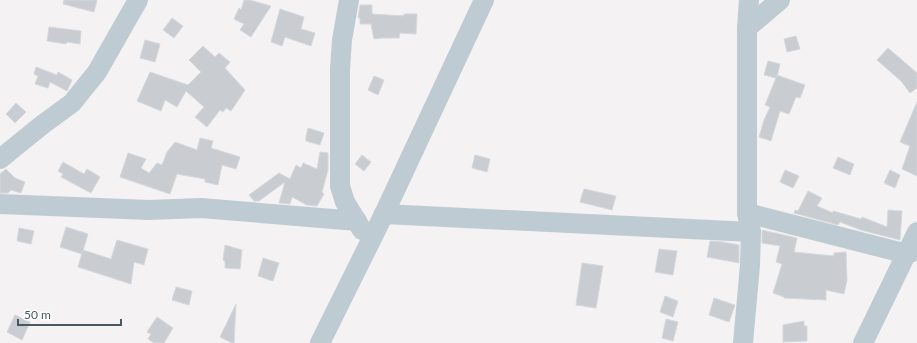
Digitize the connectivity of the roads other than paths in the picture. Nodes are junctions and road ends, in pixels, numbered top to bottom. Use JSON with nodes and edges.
{"nodes":[{"id":1,"x":138,"y":0,"type":"edge"},
{"id":2,"x":349,"y":0,"type":"edge"},
{"id":3,"x":484,"y":0,"type":"edge"},
{"id":4,"x":749,"y":0,"type":"edge"},
{"id":5,"x":780,"y":0,"type":"edge"},
{"id":6,"x":747,"y":28,"type":"junction"},
{"id":7,"x":0,"y":159,"type":"edge"},
{"id":8,"x":0,"y":204,"type":"edge"},
{"id":9,"x":384,"y":214,"type":"junction"},
{"id":10,"x":357,"y":221,"type":"junction"},
{"id":11,"x":749,"y":223,"type":"junction"},
{"id":12,"x":917,"y":232,"type":"edge"},
{"id":13,"x":370,"y":242,"type":"junction"},
{"id":14,"x":912,"y":252,"type":"edge"},
{"id":15,"x":320,"y":343,"type":"edge"},
{"id":16,"x":742,"y":343,"type":"edge"},
{"id":17,"x":863,"y":343,"type":"edge"}],
"edges":[{"from":1,"to":7,"type":"street"},
{"from":2,"to":10,"type":"street"},
{"from":3,"to":9,"type":"street"},
{"from":4,"to":6,"type":"street"},
{"from":5,"to":6,"type":"street"},
{"from":6,"to":11,"type":"street"},
{"from":8,"to":10,"type":"street"},
{"from":9,"to":11,"type":"street"},
{"from":9,"to":13,"type":"street"},
{"from":10,"to":13,"type":"street"},
{"from":11,"to":14,"type":"street"},
{"from":11,"to":16,"type":"street"},
{"from":12,"to":14,"type":"street"},
{"from":13,"to":15,"type":"street"},
{"from":14,"to":17,"type":"street"}]}
